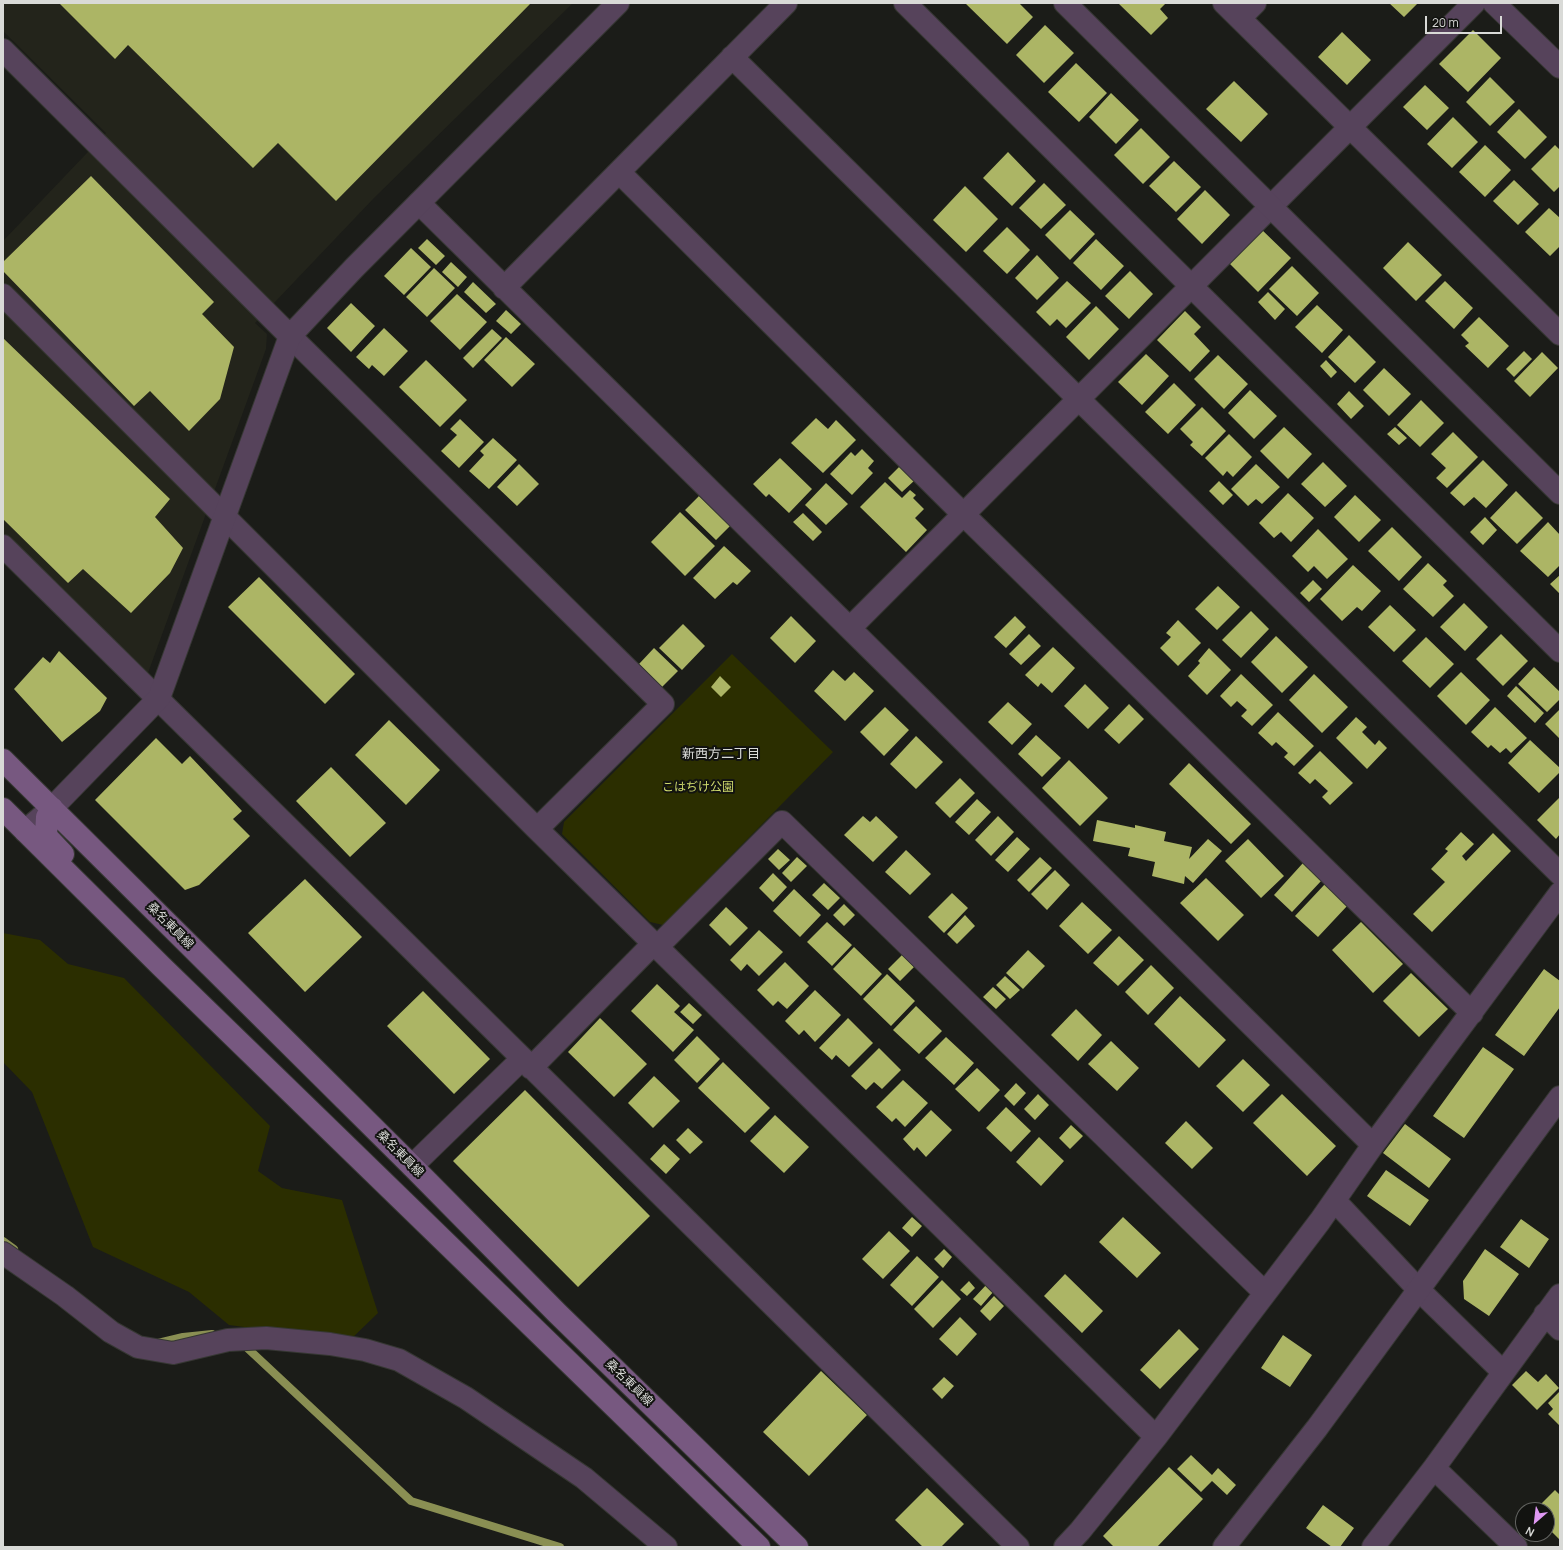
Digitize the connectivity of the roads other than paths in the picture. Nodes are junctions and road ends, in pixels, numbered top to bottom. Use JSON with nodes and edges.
{"nodes":[{"id":1,"x":618,"y":3,"type":"edge"},
{"id":2,"x":786,"y":3,"type":"edge"},
{"id":3,"x":905,"y":3,"type":"edge"},
{"id":4,"x":1065,"y":3,"type":"edge"},
{"id":5,"x":1224,"y":3,"type":"edge"},
{"id":6,"x":1474,"y":3,"type":"edge"},
{"id":7,"x":1494,"y":3,"type":"edge"},
{"id":8,"x":1248,"y":11,"type":"edge"},
{"id":9,"x":3,"y":50,"type":"edge"},
{"id":10,"x":732,"y":57,"type":"junction"},
{"id":11,"x":1560,"y":67,"type":"edge"},
{"id":12,"x":1350,"y":128,"type":"junction"},
{"id":13,"x":620,"y":172,"type":"junction"},
{"id":14,"x":419,"y":203,"type":"junction"},
{"id":15,"x":1271,"y":207,"type":"junction"},
{"id":16,"x":504,"y":288,"type":"junction"},
{"id":17,"x":1192,"y":288,"type":"junction"},
{"id":18,"x":3,"y":295,"type":"edge"},
{"id":19,"x":1560,"y":334,"type":"edge"},
{"id":20,"x":290,"y":336,"type":"junction"},
{"id":21,"x":1078,"y":401,"type":"junction"},
{"id":22,"x":1560,"y":493,"type":"edge"},
{"id":23,"x":964,"y":515,"type":"junction"},
{"id":24,"x":226,"y":517,"type":"junction"},
{"id":25,"x":3,"y":546,"type":"edge"},
{"id":26,"x":850,"y":628,"type":"junction"},
{"id":27,"x":1560,"y":651,"type":"edge"},
{"id":28,"x":159,"y":698,"type":"junction"},
{"id":29,"x":3,"y":760,"type":"edge"},
{"id":30,"x":52,"y":808,"type":"junction"},
{"id":31,"x":3,"y":809,"type":"edge"},
{"id":32,"x":537,"y":829,"type":"junction"},
{"id":33,"x":25,"y":831,"type":"junction"},
{"id":34,"x":1560,"y":874,"type":"edge"},
{"id":35,"x":1560,"y":893,"type":"edge"},
{"id":36,"x":656,"y":945,"type":"junction"},
{"id":37,"x":161,"y":966,"type":"junction"},
{"id":38,"x":1472,"y":1013,"type":"junction"},
{"id":39,"x":526,"y":1063,"type":"junction"},
{"id":40,"x":1560,"y":1097,"type":"edge"},
{"id":41,"x":1373,"y":1145,"type":"junction"},
{"id":42,"x":412,"y":1166,"type":"junction"},
{"id":43,"x":1335,"y":1201,"type":"junction"},
{"id":44,"x":3,"y":1253,"type":"edge"},
{"id":45,"x":1418,"y":1289,"type":"junction"},
{"id":46,"x":1265,"y":1293,"type":"junction"},
{"id":47,"x":1560,"y":1295,"type":"edge"},
{"id":48,"x":1553,"y":1322,"type":"edge"},
{"id":49,"x":1503,"y":1372,"type":"junction"},
{"id":50,"x":1156,"y":1437,"type":"junction"},
{"id":51,"x":1434,"y":1468,"type":"junction"},
{"id":52,"x":796,"y":1546,"type":"edge"},
{"id":53,"x":666,"y":1547,"type":"edge"},
{"id":54,"x":759,"y":1547,"type":"edge"},
{"id":55,"x":1018,"y":1547,"type":"edge"},
{"id":56,"x":1065,"y":1547,"type":"edge"},
{"id":57,"x":1224,"y":1547,"type":"edge"},
{"id":58,"x":1373,"y":1547,"type":"edge"},
{"id":59,"x":1516,"y":1547,"type":"edge"}],
"edges":[{"from":1,"to":14,"type":"street"},
{"from":2,"to":10,"type":"street"},
{"from":3,"to":17,"type":"street"},
{"from":4,"to":15,"type":"street"},
{"from":5,"to":8,"type":"street"},
{"from":6,"to":12,"type":"street"},
{"from":7,"to":11,"type":"street"},
{"from":8,"to":12,"type":"street"},
{"from":9,"to":20,"type":"street"},
{"from":10,"to":13,"type":"street"},
{"from":10,"to":21,"type":"street"},
{"from":12,"to":15,"type":"street"},
{"from":12,"to":19,"type":"street"},
{"from":13,"to":16,"type":"street"},
{"from":13,"to":23,"type":"street"},
{"from":14,"to":16,"type":"street"},
{"from":14,"to":20,"type":"street"},
{"from":15,"to":17,"type":"street"},
{"from":15,"to":22,"type":"street"},
{"from":16,"to":26,"type":"street"},
{"from":17,"to":21,"type":"street"},
{"from":17,"to":27,"type":"street"},
{"from":18,"to":24,"type":"street"},
{"from":20,"to":24,"type":"street"},
{"from":20,"to":32,"type":"street"},
{"from":21,"to":23,"type":"street"},
{"from":21,"to":34,"type":"street"},
{"from":23,"to":26,"type":"street"},
{"from":23,"to":38,"type":"street"},
{"from":24,"to":28,"type":"street"},
{"from":24,"to":32,"type":"street"},
{"from":25,"to":28,"type":"street"},
{"from":26,"to":41,"type":"street"},
{"from":28,"to":30,"type":"street"},
{"from":28,"to":39,"type":"street"},
{"from":29,"to":30,"type":"main road","name":"桑名東員線"},
{"from":30,"to":33,"type":"street"},
{"from":30,"to":37,"type":"main road"},
{"from":30,"to":42,"type":"main road","name":"桑名東員線"},
{"from":31,"to":33,"type":"main road"},
{"from":32,"to":36,"type":"street"},
{"from":33,"to":37,"type":"main road"},
{"from":35,"to":38,"type":"street"},
{"from":36,"to":39,"type":"street"},
{"from":36,"to":46,"type":"street"},
{"from":36,"to":50,"type":"street"},
{"from":37,"to":54,"type":"main road"},
{"from":38,"to":41,"type":"street"},
{"from":39,"to":42,"type":"street"},
{"from":39,"to":55,"type":"street"},
{"from":40,"to":45,"type":"street"},
{"from":41,"to":43,"type":"street"},
{"from":42,"to":52,"type":"main road","name":"桑名東員線"},
{"from":43,"to":45,"type":"street"},
{"from":43,"to":46,"type":"street"},
{"from":44,"to":53,"type":"street"},
{"from":45,"to":49,"type":"street"},
{"from":45,"to":57,"type":"street"},
{"from":46,"to":50,"type":"street"},
{"from":47,"to":48,"type":"street"},
{"from":48,"to":49,"type":"street"},
{"from":49,"to":51,"type":"street"},
{"from":50,"to":56,"type":"street"},
{"from":51,"to":58,"type":"street"},
{"from":51,"to":59,"type":"street"}]}
